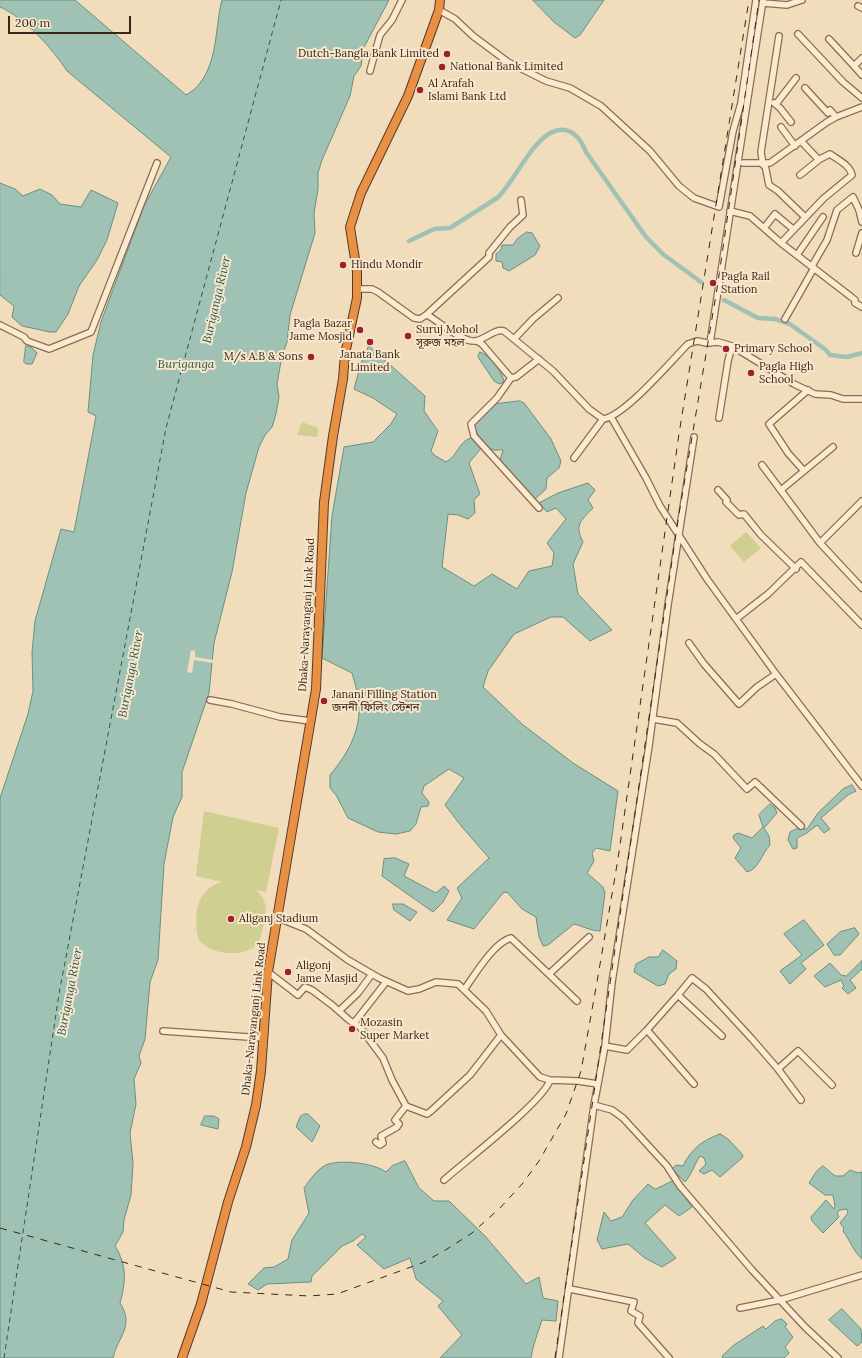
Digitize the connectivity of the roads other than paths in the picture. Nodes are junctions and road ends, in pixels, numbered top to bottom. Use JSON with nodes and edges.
{"nodes":[{"id":1,"x":402,"y":0,"type":"edge"},
{"id":2,"x":440,"y":0,"type":"edge"},
{"id":3,"x":756,"y":0,"type":"edge"},
{"id":4,"x":802,"y":0,"type":"edge"},
{"id":5,"x":763,"y":1,"type":"edge"},
{"id":6,"x":784,"y":3,"type":"edge"},
{"id":7,"x":439,"y":10,"type":"junction"},
{"id":8,"x":798,"y":34,"type":"dead end"},
{"id":9,"x":779,"y":36,"type":"dead end"},
{"id":10,"x":828,"y":39,"type":"dead end"},
{"id":11,"x":862,"y":58,"type":"edge"},
{"id":12,"x":854,"y":66,"type":"junction"},
{"id":13,"x":370,"y":71,"type":"dead end"},
{"id":14,"x":862,"y":75,"type":"edge"},
{"id":15,"x":796,"y":78,"type":"dead end"},
{"id":16,"x":805,"y":88,"type":"dead end"},
{"id":17,"x":862,"y":98,"type":"edge"},
{"id":18,"x":769,"y":99,"type":"junction"},
{"id":19,"x":776,"y":104,"type":"junction"},
{"id":20,"x":862,"y":107,"type":"edge"},
{"id":21,"x":836,"y":117,"type":"junction"},
{"id":22,"x":791,"y":122,"type":"dead end"},
{"id":23,"x":781,"y":127,"type":"dead end"},
{"id":24,"x":802,"y":141,"type":"junction"},
{"id":25,"x":795,"y":146,"type":"junction"},
{"id":26,"x":820,"y":159,"type":"junction"},
{"id":27,"x":157,"y":163,"type":"dead end"},
{"id":28,"x":743,"y":163,"type":"dead end"},
{"id":29,"x":764,"y":164,"type":"junction"},
{"id":30,"x":800,"y":175,"type":"dead end"},
{"id":31,"x":521,"y":200,"type":"dead end"},
{"id":32,"x":861,"y":209,"type":"edge"},
{"id":33,"x":730,"y":211,"type":"junction"},
{"id":34,"x":805,"y":217,"type":"junction"},
{"id":35,"x":824,"y":217,"type":"dead end"},
{"id":36,"x":862,"y":222,"type":"edge"},
{"id":37,"x":764,"y":228,"type":"junction"},
{"id":38,"x":793,"y":229,"type":"junction"},
{"id":39,"x":862,"y":233,"type":"edge"},
{"id":40,"x":781,"y":243,"type":"junction"},
{"id":41,"x":860,"y":244,"type":"edge"},
{"id":42,"x":856,"y":253,"type":"dead end"},
{"id":43,"x":797,"y":255,"type":"junction"},
{"id":44,"x":813,"y":267,"type":"junction"},
{"id":45,"x":357,"y":289,"type":"junction"},
{"id":46,"x":558,"y":298,"type":"dead end"},
{"id":47,"x":862,"y":307,"type":"edge"},
{"id":48,"x":426,"y":315,"type":"junction"},
{"id":49,"x":785,"y":319,"type":"dead end"},
{"id":50,"x":0,"y":325,"type":"edge"},
{"id":51,"x":514,"y":339,"type":"junction"},
{"id":52,"x":477,"y":341,"type":"junction"},
{"id":53,"x":710,"y":343,"type":"junction"},
{"id":54,"x":732,"y":346,"type":"junction"},
{"id":55,"x":539,"y":359,"type":"junction"},
{"id":56,"x":511,"y":378,"type":"junction"},
{"id":57,"x":808,"y":390,"type":"junction"},
{"id":58,"x":862,"y":399,"type":"edge"},
{"id":59,"x":611,"y":417,"type":"junction"},
{"id":60,"x":719,"y":418,"type":"dead end"},
{"id":61,"x":603,"y":419,"type":"junction"},
{"id":62,"x":694,"y":437,"type":"dead end"},
{"id":63,"x":833,"y":447,"type":"dead end"},
{"id":64,"x":574,"y":458,"type":"dead end"},
{"id":65,"x":762,"y":465,"type":"dead end"},
{"id":66,"x":804,"y":470,"type":"junction"},
{"id":67,"x":718,"y":490,"type":"dead end"},
{"id":68,"x":781,"y":490,"type":"junction"},
{"id":69,"x":862,"y":501,"type":"edge"},
{"id":70,"x":539,"y":508,"type":"dead end"},
{"id":71,"x":679,"y":535,"type":"junction"},
{"id":72,"x":820,"y":543,"type":"junction"},
{"id":73,"x":796,"y":569,"type":"junction"},
{"id":74,"x":862,"y":588,"type":"edge"},
{"id":75,"x":736,"y":619,"type":"junction"},
{"id":76,"x":862,"y":625,"type":"edge"},
{"id":77,"x":689,"y":643,"type":"dead end"},
{"id":78,"x":776,"y":674,"type":"junction"},
{"id":79,"x":210,"y":700,"type":"dead end"},
{"id":80,"x":653,"y":719,"type":"junction"},
{"id":81,"x":310,"y":721,"type":"junction"},
{"id":82,"x":862,"y":786,"type":"edge"},
{"id":83,"x":801,"y":826,"type":"dead end"},
{"id":84,"x":278,"y":918,"type":"junction"},
{"id":85,"x":588,"y":937,"type":"dead end"},
{"id":86,"x":268,"y":972,"type":"junction"},
{"id":87,"x":372,"y":974,"type":"junction"},
{"id":88,"x":549,"y":974,"type":"junction"},
{"id":89,"x":386,"y":982,"type":"junction"},
{"id":90,"x":464,"y":990,"type":"junction"},
{"id":91,"x":678,"y":995,"type":"junction"},
{"id":92,"x":577,"y":1001,"type":"dead end"},
{"id":93,"x":339,"y":1011,"type":"junction"},
{"id":94,"x":354,"y":1023,"type":"junction"},
{"id":95,"x":647,"y":1030,"type":"junction"},
{"id":96,"x":163,"y":1031,"type":"dead end"},
{"id":97,"x":501,"y":1035,"type":"junction"},
{"id":98,"x":722,"y":1036,"type":"dead end"},
{"id":99,"x":263,"y":1038,"type":"junction"},
{"id":100,"x":605,"y":1046,"type":"junction"},
{"id":101,"x":778,"y":1069,"type":"junction"},
{"id":102,"x":550,"y":1080,"type":"junction"},
{"id":103,"x":598,"y":1084,"type":"junction"},
{"id":104,"x":694,"y":1084,"type":"dead end"},
{"id":105,"x":832,"y":1085,"type":"dead end"},
{"id":106,"x":801,"y":1100,"type":"dead end"},
{"id":107,"x":594,"y":1105,"type":"junction"},
{"id":108,"x":406,"y":1106,"type":"junction"},
{"id":109,"x":376,"y":1142,"type":"dead end"},
{"id":110,"x":444,"y":1180,"type":"dead end"},
{"id":111,"x":862,"y":1275,"type":"edge"},
{"id":112,"x":570,"y":1289,"type":"junction"},
{"id":113,"x":780,"y":1300,"type":"junction"},
{"id":114,"x":740,"y":1308,"type":"dead end"},
{"id":115,"x":182,"y":1358,"type":"edge"},
{"id":116,"x":559,"y":1358,"type":"edge"},
{"id":117,"x":669,"y":1358,"type":"edge"},
{"id":118,"x":838,"y":1358,"type":"edge"}],
"edges":[{"from":1,"to":13,"type":"street"},
{"from":2,"to":7,"type":"highway","name":"Dhaka-Narayanganj Link Road"},
{"from":3,"to":7,"type":"street"},
{"from":4,"to":6,"type":"street"},
{"from":5,"to":6,"type":"street"},
{"from":5,"to":33,"type":"street"},
{"from":7,"to":45,"type":"highway","name":"Dhaka-Narayanganj Link Road"},
{"from":8,"to":17,"type":"street"},
{"from":9,"to":18,"type":"street"},
{"from":10,"to":12,"type":"street"},
{"from":11,"to":12,"type":"street"},
{"from":12,"to":14,"type":"street"},
{"from":15,"to":19,"type":"street"},
{"from":16,"to":21,"type":"street"},
{"from":18,"to":19,"type":"street"},
{"from":18,"to":29,"type":"street"},
{"from":19,"to":22,"type":"street"},
{"from":20,"to":21,"type":"street"},
{"from":21,"to":24,"type":"street"},
{"from":23,"to":25,"type":"street"},
{"from":24,"to":25,"type":"street"},
{"from":24,"to":26,"type":"street"},
{"from":25,"to":29,"type":"street"},
{"from":26,"to":30,"type":"street"},
{"from":26,"to":34,"type":"street"},
{"from":27,"to":50,"type":"street"},
{"from":28,"to":29,"type":"street"},
{"from":29,"to":34,"type":"street"},
{"from":31,"to":48,"type":"street"},
{"from":32,"to":36,"type":"street"},
{"from":32,"to":44,"type":"street"},
{"from":33,"to":37,"type":"street"},
{"from":33,"to":53,"type":"street"},
{"from":34,"to":38,"type":"street"},
{"from":35,"to":43,"type":"street"},
{"from":37,"to":38,"type":"street"},
{"from":37,"to":40,"type":"street"},
{"from":38,"to":40,"type":"street"},
{"from":39,"to":41,"type":"street"},
{"from":40,"to":43,"type":"street"},
{"from":41,"to":42,"type":"street"},
{"from":43,"to":44,"type":"street"},
{"from":44,"to":47,"type":"street"},
{"from":44,"to":49,"type":"street"},
{"from":45,"to":48,"type":"street"},
{"from":45,"to":81,"type":"highway","name":"Dhaka-Narayanganj Link Road"},
{"from":46,"to":51,"type":"street"},
{"from":48,"to":52,"type":"street"},
{"from":51,"to":52,"type":"street"},
{"from":51,"to":55,"type":"street"},
{"from":52,"to":56,"type":"street"},
{"from":53,"to":54,"type":"street"},
{"from":53,"to":59,"type":"street"},
{"from":54,"to":57,"type":"street"},
{"from":54,"to":60,"type":"street"},
{"from":55,"to":56,"type":"street"},
{"from":55,"to":61,"type":"street"},
{"from":56,"to":70,"type":"street"},
{"from":57,"to":58,"type":"street"},
{"from":57,"to":66,"type":"street"},
{"from":59,"to":61,"type":"street"},
{"from":59,"to":71,"type":"street"},
{"from":61,"to":64,"type":"street"},
{"from":62,"to":71,"type":"street"},
{"from":63,"to":66,"type":"street"},
{"from":65,"to":68,"type":"street"},
{"from":66,"to":68,"type":"street"},
{"from":67,"to":73,"type":"street"},
{"from":68,"to":72,"type":"street"},
{"from":69,"to":72,"type":"street"},
{"from":71,"to":75,"type":"street"},
{"from":71,"to":80,"type":"street"},
{"from":72,"to":74,"type":"street"},
{"from":73,"to":75,"type":"street"},
{"from":73,"to":76,"type":"street"},
{"from":75,"to":78,"type":"street"},
{"from":77,"to":78,"type":"street"},
{"from":78,"to":82,"type":"street"},
{"from":79,"to":81,"type":"street"},
{"from":80,"to":83,"type":"street"},
{"from":80,"to":100,"type":"street"},
{"from":81,"to":84,"type":"highway","name":"Dhaka-Narayanganj Link Road"},
{"from":84,"to":86,"type":"highway","name":"Dhaka-Narayanganj Link Road"},
{"from":84,"to":87,"type":"street"},
{"from":85,"to":88,"type":"street"},
{"from":86,"to":93,"type":"street"},
{"from":86,"to":99,"type":"highway","name":"Dhaka-Narayanganj Link Road"},
{"from":87,"to":89,"type":"street"},
{"from":87,"to":93,"type":"street"},
{"from":88,"to":90,"type":"street"},
{"from":88,"to":92,"type":"street"},
{"from":89,"to":90,"type":"street"},
{"from":89,"to":94,"type":"street"},
{"from":90,"to":97,"type":"street"},
{"from":91,"to":95,"type":"street"},
{"from":91,"to":98,"type":"street"},
{"from":91,"to":101,"type":"street"},
{"from":93,"to":94,"type":"street"},
{"from":94,"to":108,"type":"street"},
{"from":95,"to":100,"type":"street"},
{"from":95,"to":104,"type":"street"},
{"from":96,"to":99,"type":"street"},
{"from":97,"to":102,"type":"street"},
{"from":97,"to":108,"type":"street"},
{"from":99,"to":115,"type":"highway","name":"Dhaka-Narayanganj Link Road"},
{"from":100,"to":103,"type":"street"},
{"from":101,"to":105,"type":"street"},
{"from":101,"to":106,"type":"street"},
{"from":102,"to":103,"type":"street"},
{"from":102,"to":110,"type":"street"},
{"from":103,"to":107,"type":"street"},
{"from":107,"to":112,"type":"street"},
{"from":107,"to":113,"type":"street"},
{"from":108,"to":109,"type":"street"},
{"from":111,"to":113,"type":"street"},
{"from":112,"to":116,"type":"street"},
{"from":112,"to":117,"type":"street"},
{"from":113,"to":114,"type":"street"},
{"from":113,"to":118,"type":"street"}]}
